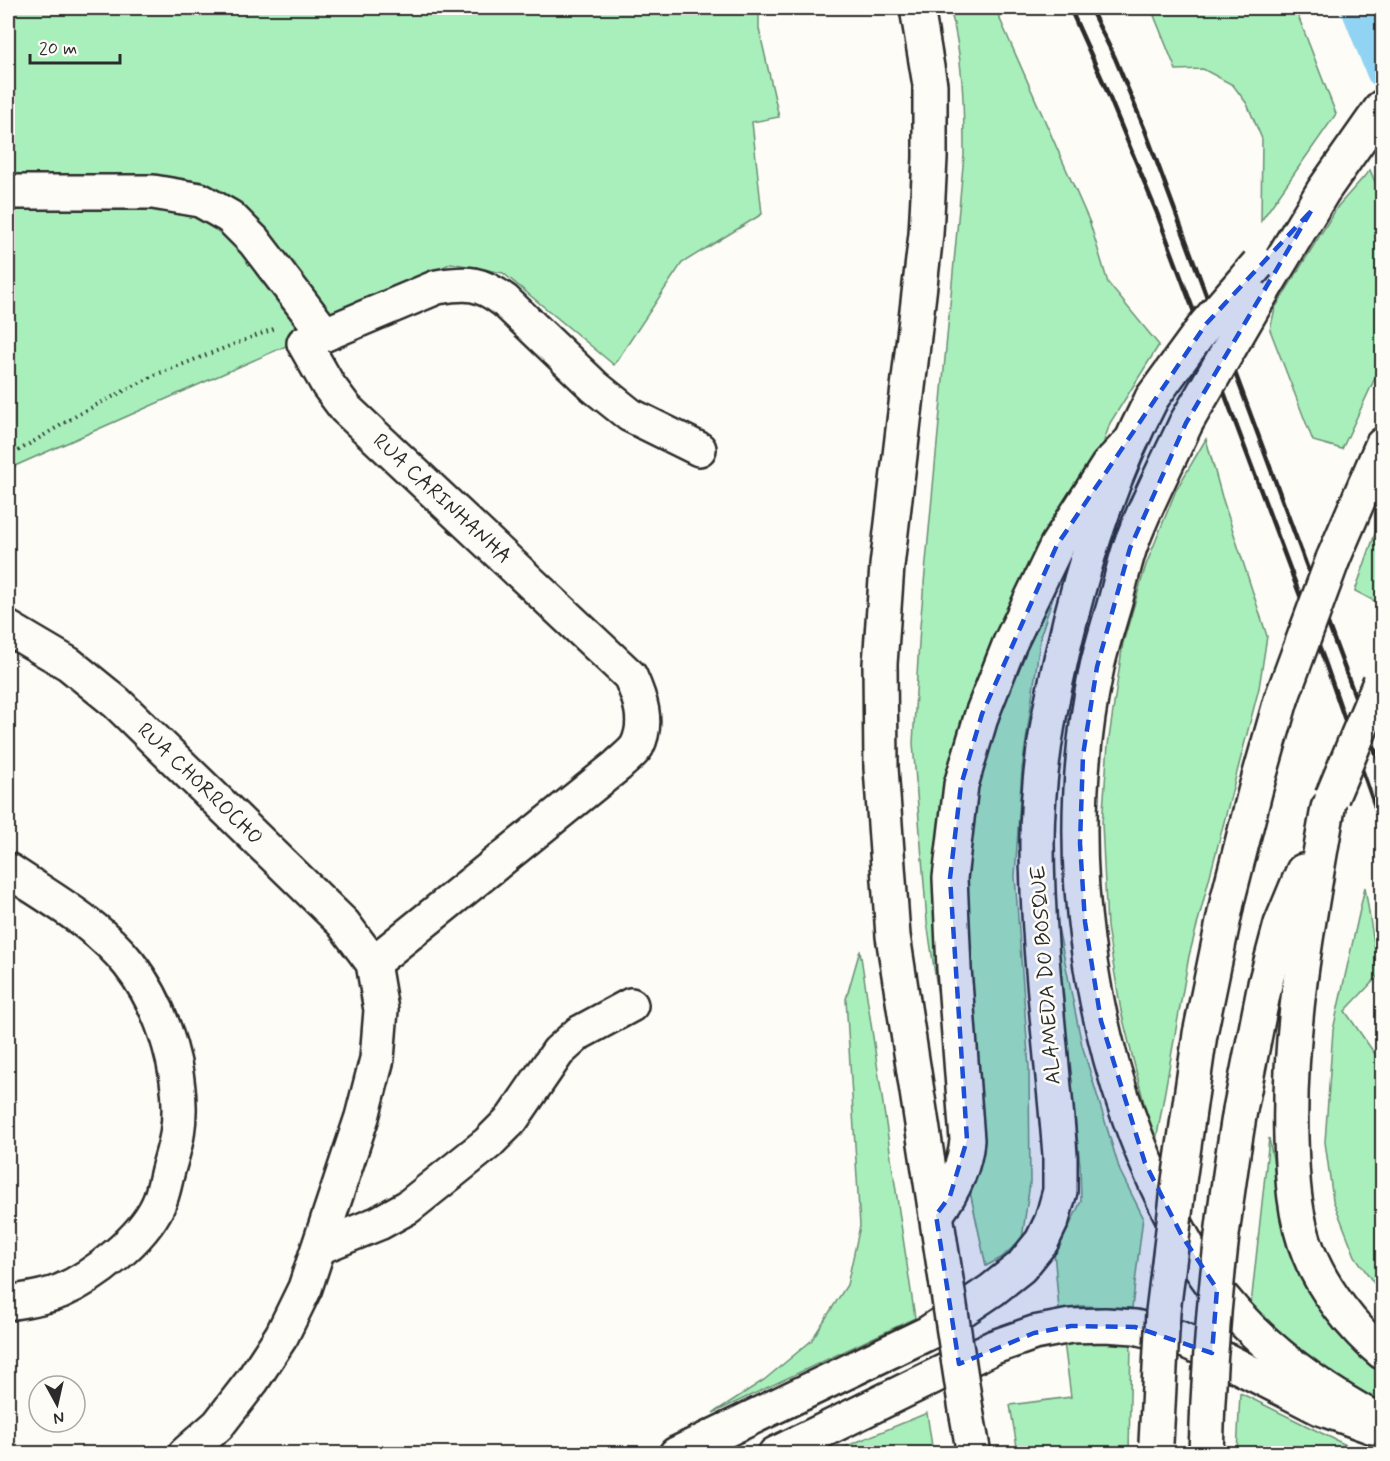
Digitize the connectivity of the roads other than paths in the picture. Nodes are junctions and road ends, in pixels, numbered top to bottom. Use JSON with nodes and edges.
{"nodes":[{"id":1,"x":917,"y":8,"type":"edge"},
{"id":2,"x":1383,"y":106,"type":"edge"},
{"id":3,"x":8,"y":192,"type":"edge"},
{"id":4,"x":1317,"y":201,"type":"junction"},
{"id":5,"x":317,"y":324,"type":"junction"},
{"id":6,"x":1129,"y":443,"type":"junction"},
{"id":7,"x":1383,"y":445,"type":"edge"},
{"id":8,"x":699,"y":449,"type":"dead end"},
{"id":9,"x":8,"y":628,"type":"edge"},
{"id":10,"x":1381,"y":679,"type":"edge"},
{"id":11,"x":1330,"y":802,"type":"junction"},
{"id":12,"x":8,"y":870,"type":"edge"},
{"id":13,"x":373,"y":963,"type":"junction"},
{"id":14,"x":632,"y":1005,"type":"dead end"},
{"id":15,"x":936,"y":1215,"type":"junction"},
{"id":16,"x":320,"y":1247,"type":"junction"},
{"id":17,"x":8,"y":1302,"type":"edge"},
{"id":18,"x":1383,"y":1352,"type":"edge"},
{"id":19,"x":1383,"y":1423,"type":"edge"},
{"id":20,"x":1383,"y":1430,"type":"edge"},
{"id":21,"x":1156,"y":1448,"type":"edge"},
{"id":22,"x":185,"y":1454,"type":"edge"},
{"id":23,"x":676,"y":1454,"type":"edge"},
{"id":24,"x":775,"y":1454,"type":"edge"},
{"id":25,"x":974,"y":1454,"type":"edge"},
{"id":26,"x":1206,"y":1454,"type":"edge"}],
"edges":[{"from":1,"to":15,"type":"main road"},
{"from":2,"to":4,"type":"main road"},
{"from":3,"to":5,"type":"main road"},
{"from":4,"to":6,"type":"main road","name":"ALAMEDA DO BOSQUE","bridge":true},
{"from":4,"to":19,"type":"main road","bridge":true},
{"from":5,"to":8,"type":"main road","name":"RUA CARINHANHA"},
{"from":5,"to":13,"type":"main road","name":"RUA CARINHANHA"},
{"from":6,"to":15,"type":"main road"},
{"from":6,"to":23,"type":"main road","name":"ALAMEDA DO BOSQUE"},
{"from":7,"to":21,"type":"main road","bridge":true},
{"from":9,"to":13,"type":"main road","name":"RUA CHORROCHO"},
{"from":10,"to":11,"type":"main road","bridge":true},
{"from":11,"to":18,"type":"main road"},
{"from":11,"to":26,"type":"main road","bridge":true},
{"from":12,"to":17,"type":"main road"},
{"from":13,"to":16,"type":"main road"},
{"from":14,"to":16,"type":"main road"},
{"from":15,"to":25,"type":"main road","bridge":true},
{"from":16,"to":22,"type":"main road"},
{"from":20,"to":24,"type":"main road"}]}
